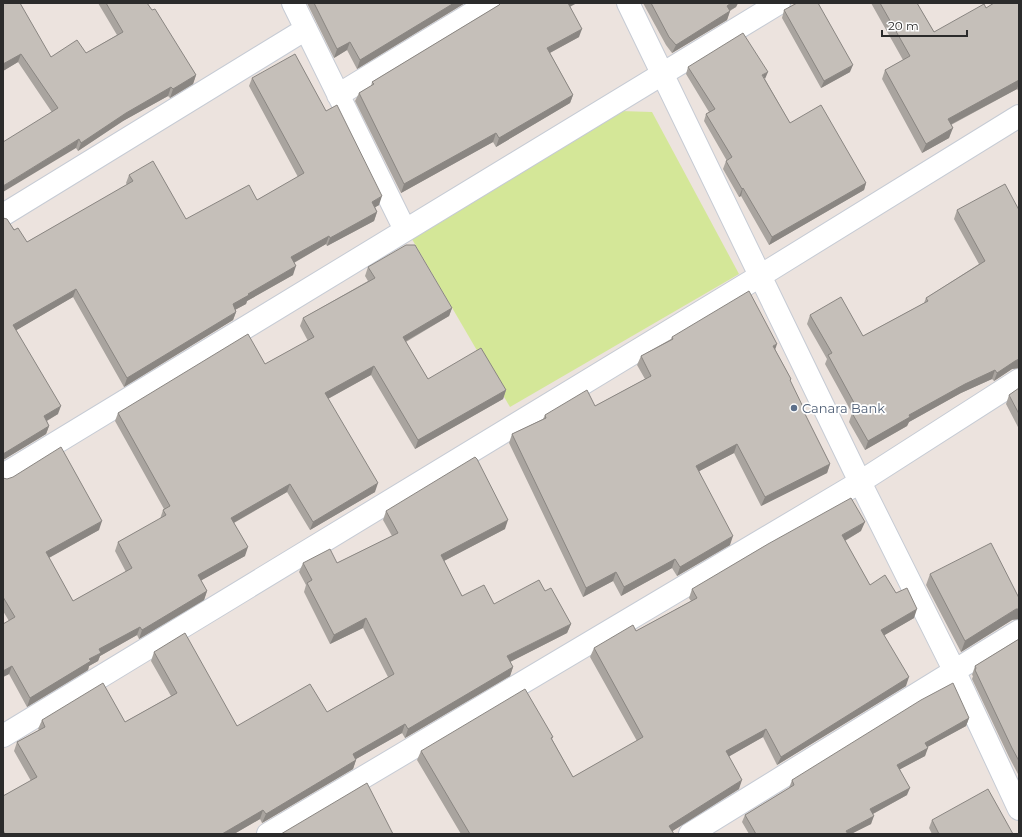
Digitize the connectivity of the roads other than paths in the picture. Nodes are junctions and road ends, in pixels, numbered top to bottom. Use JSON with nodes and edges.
{"nodes":[{"id":1,"x":293,"y":3,"type":"edge"},
{"id":2,"x":489,"y":3,"type":"edge"},
{"id":3,"x":628,"y":3,"type":"edge"},
{"id":4,"x":779,"y":3,"type":"edge"},
{"id":5,"x":306,"y":29,"type":"junction"},
{"id":6,"x":662,"y":74,"type":"junction"},
{"id":7,"x":338,"y":95,"type":"junction"},
{"id":8,"x":1019,"y":116,"type":"edge"},
{"id":9,"x":3,"y":215,"type":"edge"},
{"id":10,"x":405,"y":230,"type":"junction"},
{"id":11,"x":760,"y":276,"type":"junction"},
{"id":12,"x":1019,"y":380,"type":"edge"},
{"id":13,"x":3,"y":476,"type":"edge"},
{"id":14,"x":860,"y":482,"type":"junction"},
{"id":15,"x":1019,"y":631,"type":"edge"},
{"id":16,"x":954,"y":670,"type":"junction"},
{"id":17,"x":3,"y":736,"type":"edge"},
{"id":18,"x":1019,"y":809,"type":"edge"},
{"id":19,"x":268,"y":834,"type":"edge"},
{"id":20,"x":690,"y":834,"type":"edge"}],
"edges":[{"from":1,"to":5,"type":"street"},
{"from":2,"to":7,"type":"street"},
{"from":3,"to":6,"type":"street"},
{"from":4,"to":6,"type":"street"},
{"from":5,"to":7,"type":"street"},
{"from":5,"to":9,"type":"street"},
{"from":6,"to":10,"type":"street"},
{"from":6,"to":11,"type":"street"},
{"from":7,"to":10,"type":"street"},
{"from":8,"to":11,"type":"street"},
{"from":10,"to":13,"type":"street"},
{"from":11,"to":14,"type":"street"},
{"from":11,"to":17,"type":"street"},
{"from":12,"to":14,"type":"street"},
{"from":14,"to":16,"type":"street"},
{"from":14,"to":19,"type":"street"},
{"from":15,"to":16,"type":"street"},
{"from":16,"to":18,"type":"street"},
{"from":16,"to":20,"type":"street"}]}
